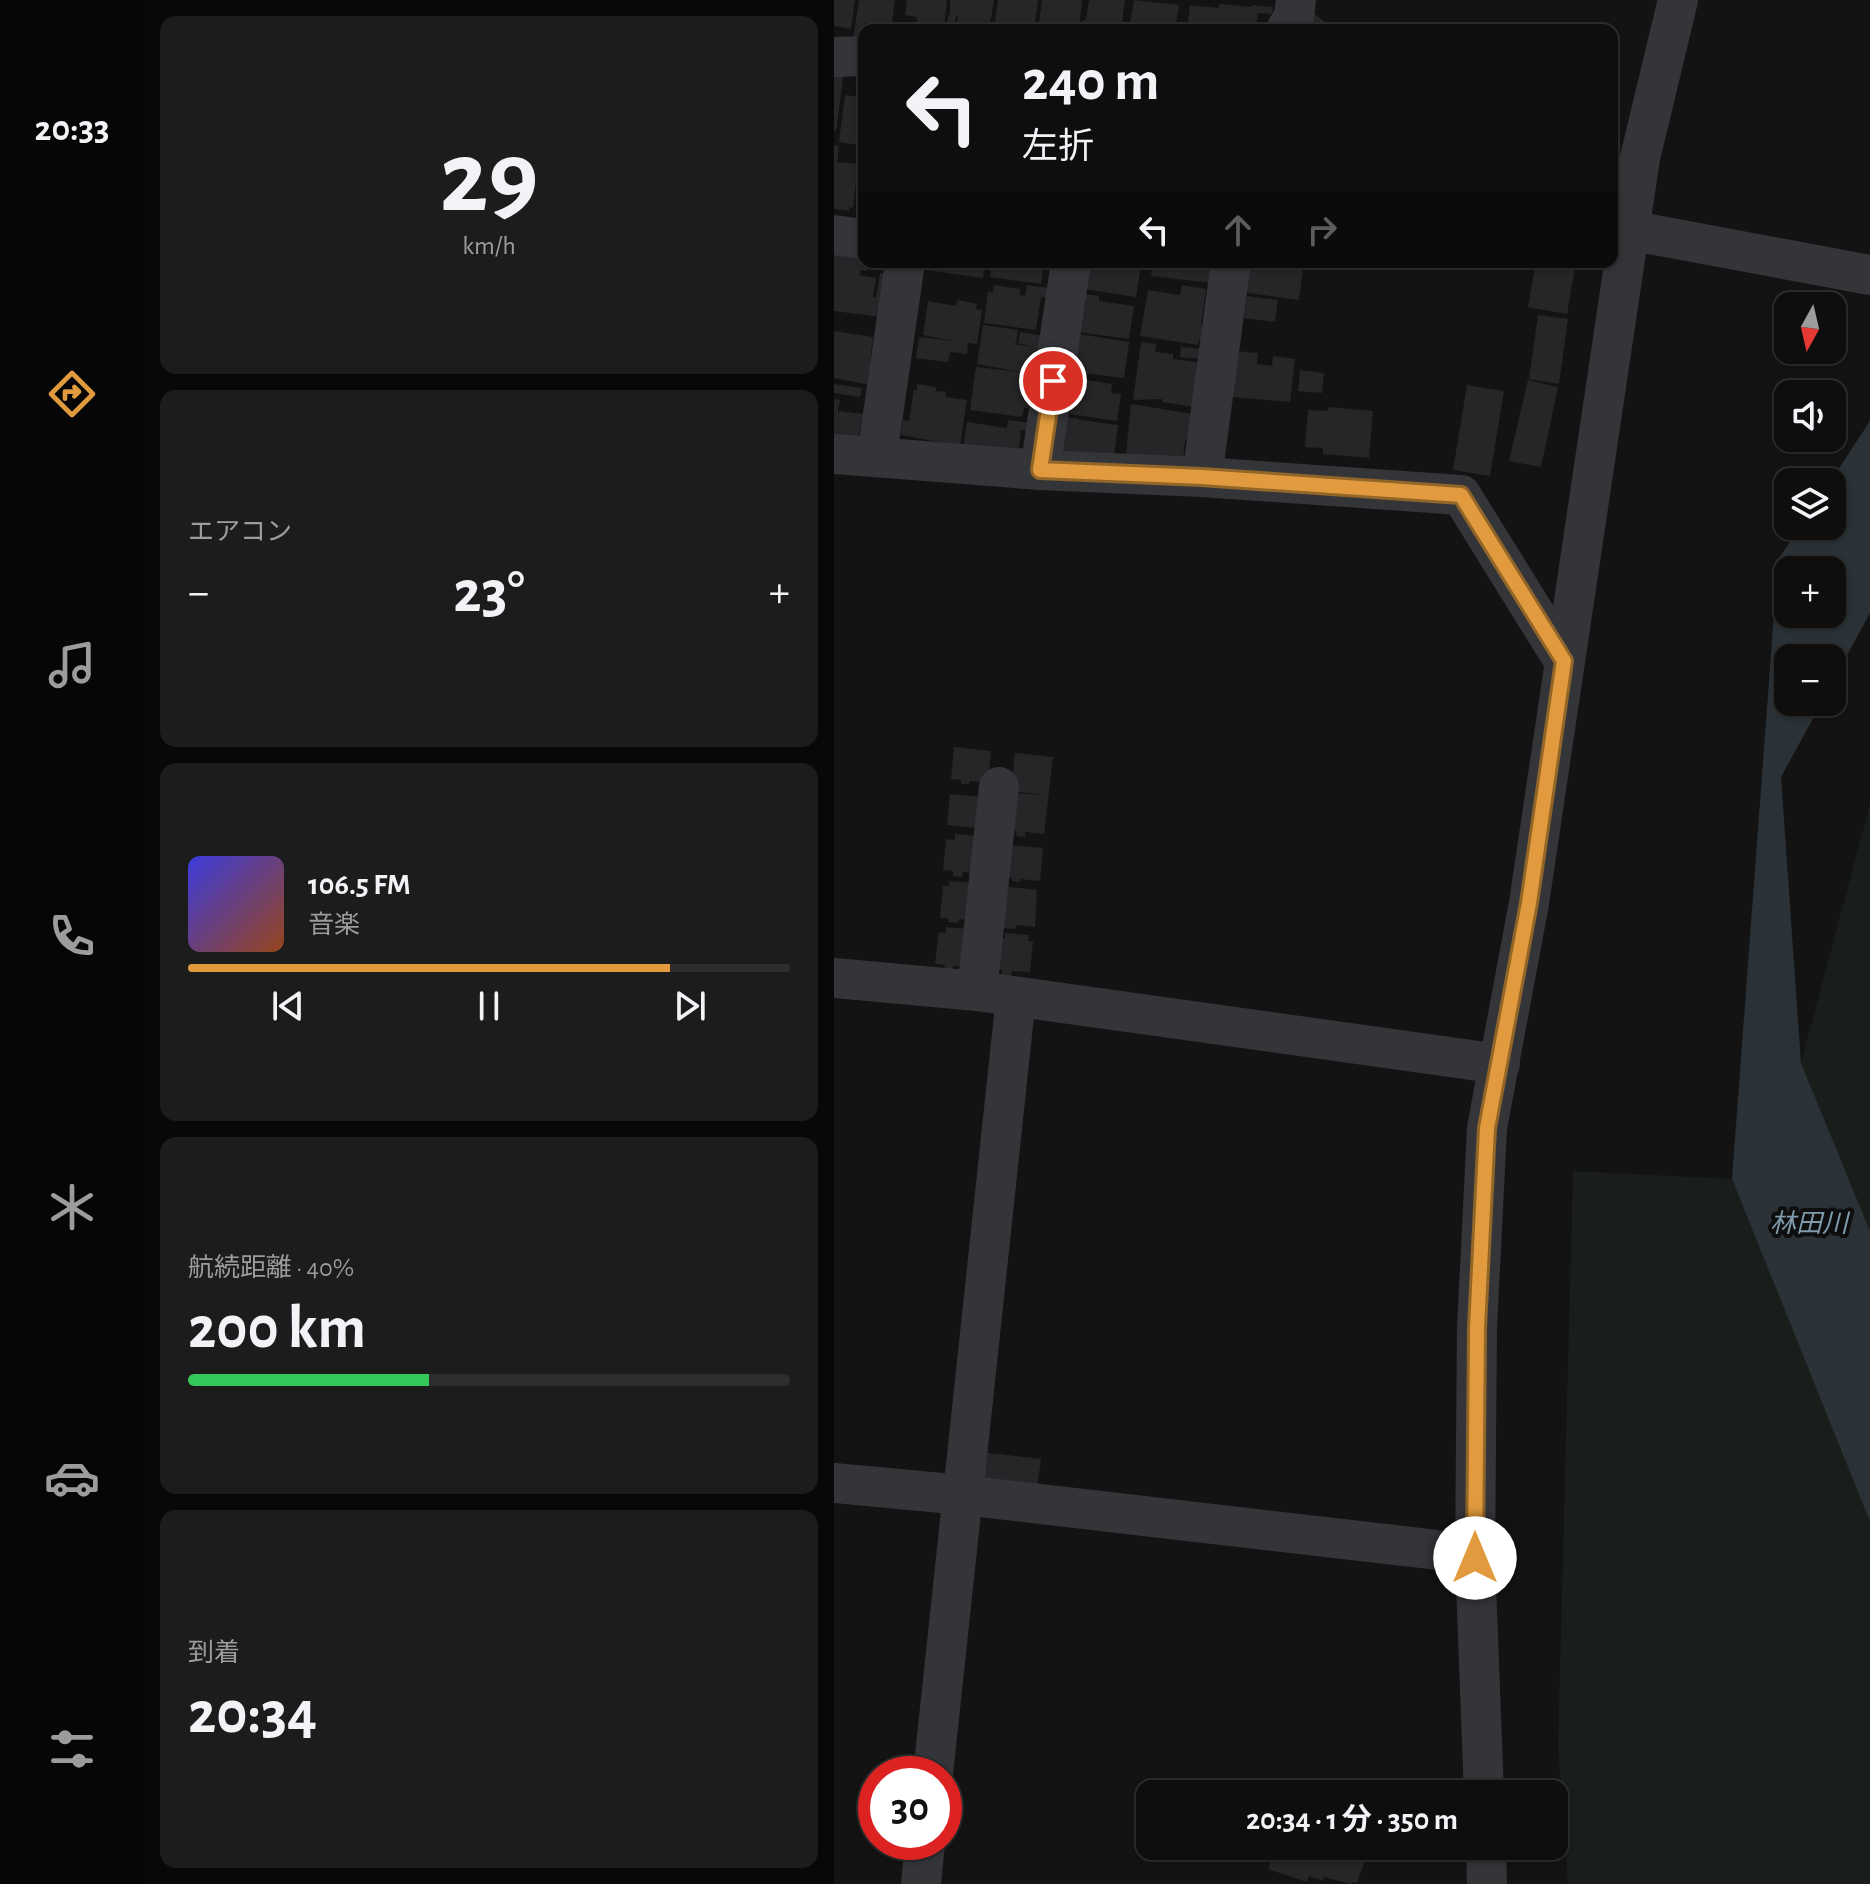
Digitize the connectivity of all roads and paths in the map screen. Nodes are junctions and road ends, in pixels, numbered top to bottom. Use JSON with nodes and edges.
{"nodes":[{"id":1,"x":1296,"y":0,"type":"edge"},
{"id":2,"x":1678,"y":0,"type":"edge"},
{"id":3,"x":1289,"y":24,"type":"edge"},
{"id":4,"x":858,"y":56,"type":"edge"},
{"id":5,"x":834,"y":57,"type":"edge"},
{"id":6,"x":1628,"y":230,"type":"junction"},
{"id":7,"x":834,"y":235,"type":"edge"},
{"id":8,"x":858,"y":238,"type":"edge"},
{"id":9,"x":904,"y":268,"type":"edge"},
{"id":10,"x":1070,"y":268,"type":"edge"},
{"id":11,"x":1230,"y":268,"type":"edge"},
{"id":12,"x":1870,"y":275,"type":"edge"},
{"id":13,"x":834,"y":454,"type":"edge"},
{"id":14,"x":877,"y":456,"type":"junction"},
{"id":15,"x":1040,"y":470,"type":"junction"},
{"id":16,"x":1202,"y":477,"type":"junction"},
{"id":17,"x":1564,"y":661,"type":"junction"},
{"id":18,"x":999,"y":787,"type":"dead end"},
{"id":19,"x":834,"y":978,"type":"edge"},
{"id":20,"x":977,"y":991,"type":"junction"},
{"id":21,"x":1016,"y":997,"type":"junction"},
{"id":22,"x":1500,"y":1064,"type":"junction"},
{"id":23,"x":834,"y":1483,"type":"edge"},
{"id":24,"x":963,"y":1495,"type":"junction"},
{"id":25,"x":1475,"y":1558,"type":"junction"},
{"id":26,"x":935,"y":1756,"type":"edge"},
{"id":27,"x":1483,"y":1780,"type":"edge"},
{"id":28,"x":923,"y":1860,"type":"edge"},
{"id":29,"x":1486,"y":1860,"type":"edge"},
{"id":30,"x":921,"y":1884,"type":"edge"},
{"id":31,"x":1487,"y":1884,"type":"edge"}],
"edges":[{"from":1,"to":3,"type":"street"},
{"from":2,"to":6,"type":"street"},
{"from":4,"to":5,"type":"street"},
{"from":6,"to":12,"type":"street"},
{"from":6,"to":17,"type":"street"},
{"from":7,"to":8,"type":"street"},
{"from":9,"to":14,"type":"street"},
{"from":10,"to":15,"type":"street"},
{"from":11,"to":16,"type":"street"},
{"from":13,"to":14,"type":"street"},
{"from":14,"to":15,"type":"street"},
{"from":15,"to":16,"type":"street"},
{"from":16,"to":17,"type":"street"},
{"from":17,"to":22,"type":"street"},
{"from":18,"to":20,"type":"street"},
{"from":19,"to":20,"type":"street"},
{"from":20,"to":21,"type":"street"},
{"from":21,"to":22,"type":"street"},
{"from":21,"to":24,"type":"street"},
{"from":22,"to":25,"type":"street"},
{"from":23,"to":24,"type":"street"},
{"from":24,"to":25,"type":"street"},
{"from":24,"to":26,"type":"street"},
{"from":25,"to":27,"type":"street"},
{"from":28,"to":30,"type":"street"},
{"from":29,"to":31,"type":"street"}]}
